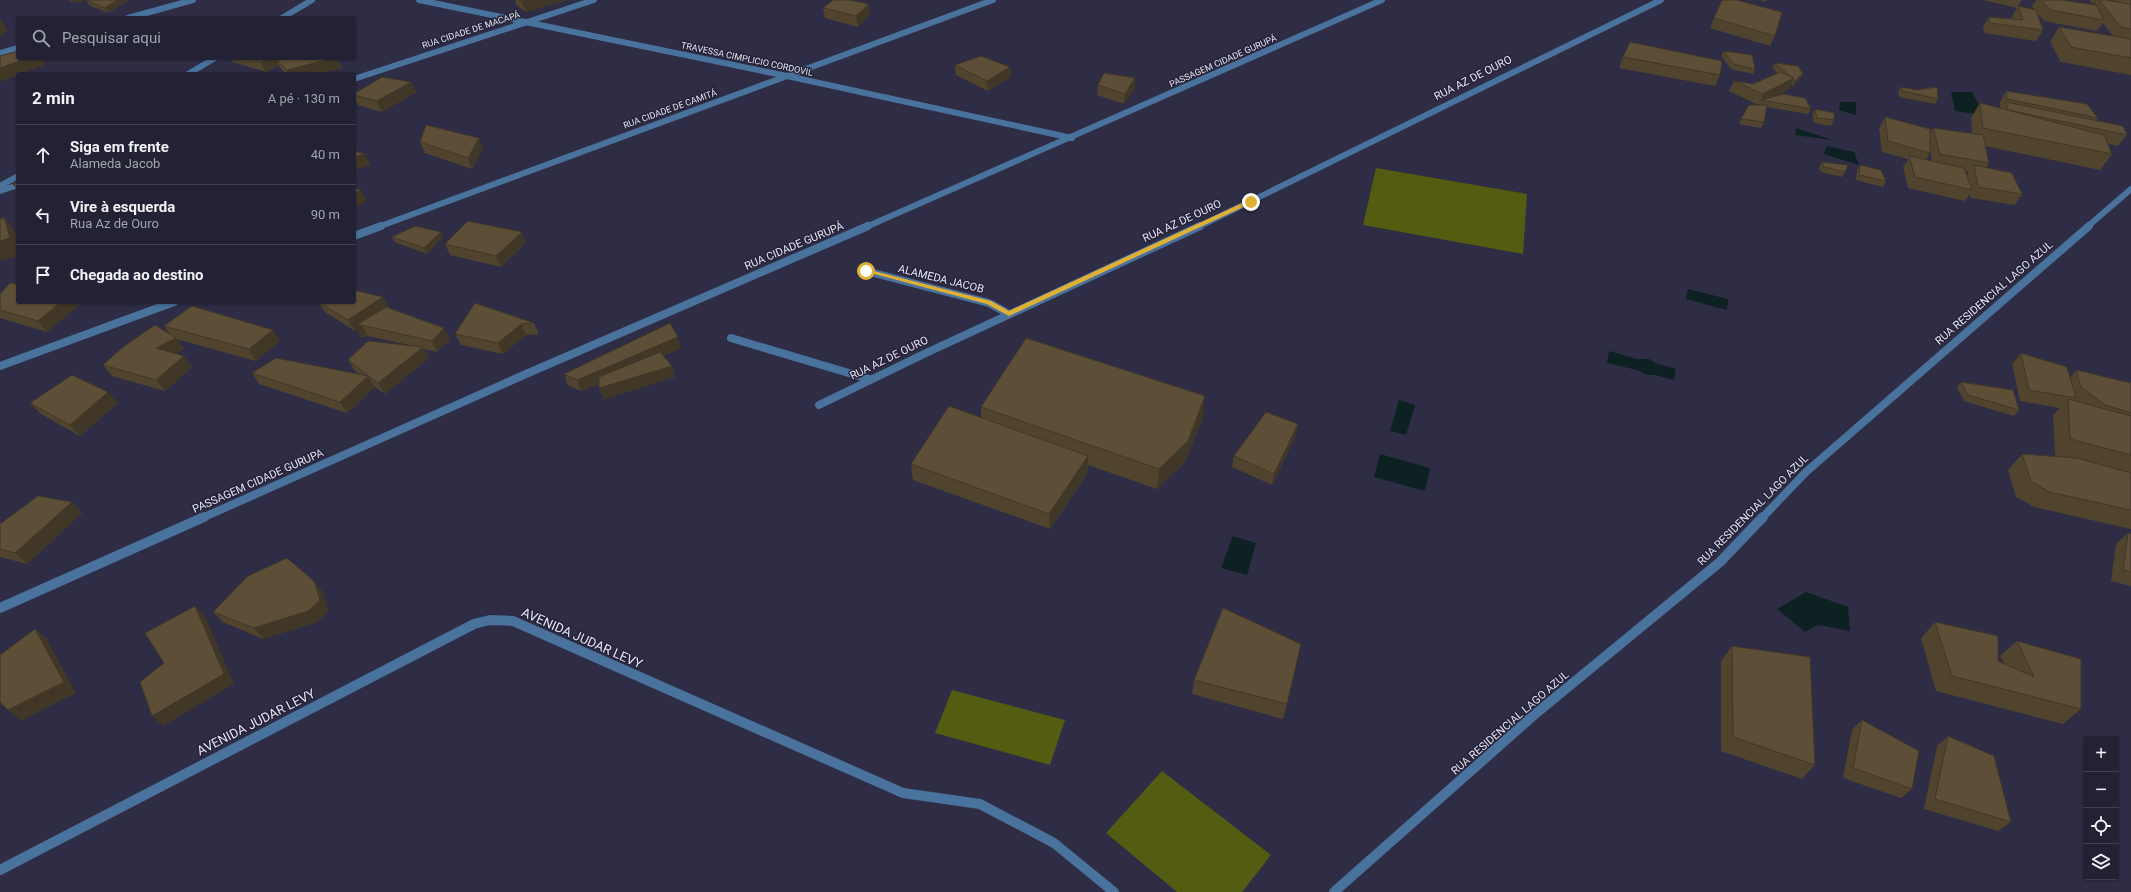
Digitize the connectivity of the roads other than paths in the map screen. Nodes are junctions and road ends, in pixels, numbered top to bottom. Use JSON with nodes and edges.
{"nodes":[{"id":1,"x":193,"y":0,"type":"edge"},
{"id":2,"x":312,"y":0,"type":"edge"},
{"id":3,"x":419,"y":0,"type":"edge"},
{"id":4,"x":594,"y":0,"type":"edge"},
{"id":5,"x":993,"y":0,"type":"edge"},
{"id":6,"x":1382,"y":0,"type":"edge"},
{"id":7,"x":1661,"y":0,"type":"edge"},
{"id":8,"x":135,"y":16,"type":"edge"},
{"id":9,"x":285,"y":16,"type":"edge"},
{"id":10,"x":525,"y":22,"type":"junction"},
{"id":11,"x":16,"y":49,"type":"edge"},
{"id":12,"x":0,"y":53,"type":"edge"},
{"id":13,"x":212,"y":60,"type":"edge"},
{"id":14,"x":191,"y":72,"type":"edge"},
{"id":15,"x":787,"y":76,"type":"junction"},
{"id":16,"x":356,"y":77,"type":"edge"},
{"id":17,"x":1072,"y":138,"type":"junction"},
{"id":18,"x":16,"y":177,"type":"edge"},
{"id":19,"x":0,"y":186,"type":"edge"},
{"id":20,"x":16,"y":186,"type":"edge"},
{"id":21,"x":2131,"y":189,"type":"edge"},
{"id":22,"x":0,"y":190,"type":"edge"},
{"id":23,"x":356,"y":235,"type":"edge"},
{"id":24,"x":866,"y":271,"type":"dead end"},
{"id":25,"x":169,"y":304,"type":"edge"},
{"id":26,"x":1009,"y":314,"type":"junction"},
{"id":27,"x":731,"y":338,"type":"dead end"},
{"id":28,"x":0,"y":366,"type":"edge"},
{"id":29,"x":526,"y":374,"type":"joint"},
{"id":30,"x":869,"y":379,"type":"junction"},
{"id":31,"x":818,"y":405,"type":"dead end"},
{"id":32,"x":0,"y":608,"type":"edge"},
{"id":33,"x":0,"y":870,"type":"edge"},
{"id":34,"x":1114,"y":892,"type":"edge"},
{"id":35,"x":1334,"y":892,"type":"edge"}],
"edges":[{"from":1,"to":8,"type":"street"},
{"from":2,"to":9,"type":"street"},
{"from":3,"to":10,"type":"street","name":"TRAVESSA CIMPLICIO CORDOVIL"},
{"from":4,"to":10,"type":"street","name":"RUA CIDADE DE MACAPÁ"},
{"from":5,"to":15,"type":"street","name":"RUA CIDADE DE CAMITÁ"},
{"from":6,"to":17,"type":"street","name":"PASSAGEM CIDADE GURUPÁ"},
{"from":7,"to":26,"type":"street","name":"RUA AZ DE OURO"},
{"from":10,"to":15,"type":"street","name":"TRAVESSA CIMPLICIO CORDOVIL"},
{"from":10,"to":16,"type":"street","name":"RUA CIDADE DE MACAPÁ"},
{"from":11,"to":12,"type":"street"},
{"from":13,"to":14,"type":"street"},
{"from":15,"to":17,"type":"street","name":"TRAVESSA CIMPLICIO CORDOVIL"},
{"from":15,"to":23,"type":"street","name":"RUA CIDADE DE CAMITÁ"},
{"from":17,"to":29,"type":"street","name":"RUA CIDADE GURUPÁ"},
{"from":18,"to":19,"type":"street"},
{"from":20,"to":22,"type":"street"},
{"from":21,"to":35,"type":"street","name":"RUA RESIDENCIAL LAGO AZUL"},
{"from":24,"to":26,"type":"street","name":"ALAMEDA JACOB"},
{"from":25,"to":28,"type":"street"},
{"from":26,"to":30,"type":"street","name":"RUA AZ DE OURO"},
{"from":27,"to":30,"type":"street"},
{"from":29,"to":32,"type":"street","name":"PASSAGEM CIDADE GURUPA"},
{"from":30,"to":31,"type":"street","name":"RUA AZ DE OURO"},
{"from":33,"to":34,"type":"street","name":"AVENIDA JUDAR LEVY"}]}
